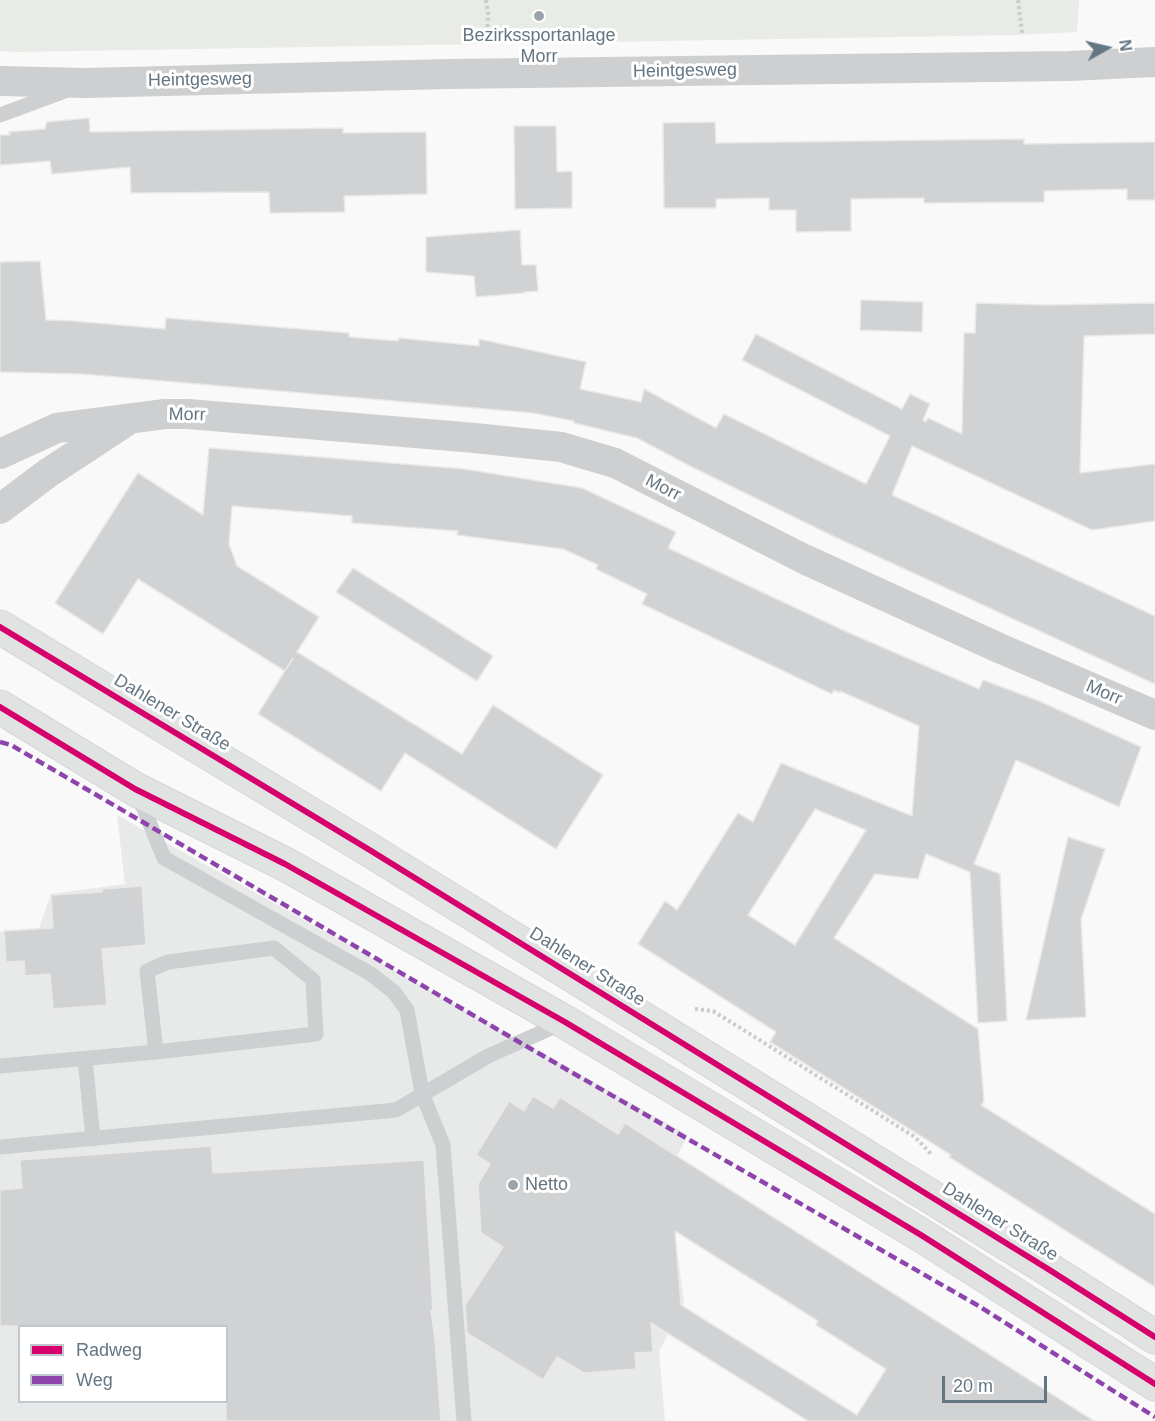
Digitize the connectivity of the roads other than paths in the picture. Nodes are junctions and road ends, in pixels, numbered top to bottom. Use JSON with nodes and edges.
{"nodes":[{"id":1,"x":1155,"y":62,"type":"edge"},
{"id":2,"x":0,"y":81,"type":"edge"},
{"id":3,"x":85,"y":83,"type":"junction"},
{"id":4,"x":0,"y":115,"type":"edge"},
{"id":5,"x":131,"y":418,"type":"junction"},
{"id":6,"x":1,"y":452,"type":"edge"},
{"id":7,"x":0,"y":508,"type":"edge"},
{"id":8,"x":0,"y":627,"type":"edge"},
{"id":9,"x":2,"y":709,"type":"edge"},
{"id":10,"x":1155,"y":715,"type":"edge"},
{"id":11,"x":135,"y":789,"type":"junction"},
{"id":12,"x":565,"y":1022,"type":"junction"},
{"id":13,"x":156,"y":1052,"type":"junction"},
{"id":14,"x":86,"y":1059,"type":"junction"},
{"id":15,"x":0,"y":1066,"type":"edge"},
{"id":16,"x":422,"y":1093,"type":"junction"},
{"id":17,"x":93,"y":1139,"type":"junction"},
{"id":18,"x":0,"y":1147,"type":"edge"},
{"id":19,"x":1155,"y":1337,"type":"edge"},
{"id":20,"x":1155,"y":1384,"type":"edge"},
{"id":21,"x":464,"y":1421,"type":"edge"}],
"edges":[{"from":1,"to":3,"type":"street","name":"Heintgesweg"},
{"from":2,"to":3,"type":"street","name":"Heintgesweg"},
{"from":3,"to":4,"type":"lane"},
{"from":5,"to":6,"type":"street","name":"Morr"},
{"from":5,"to":7,"type":"street","name":"Morr"},
{"from":5,"to":10,"type":"street","name":"Morr"},
{"from":8,"to":19,"type":"main road","name":"Dahlener Straße"},
{"from":9,"to":11,"type":"main road"},
{"from":11,"to":12,"type":"main road"},
{"from":11,"to":16,"type":"lane"},
{"from":12,"to":16,"type":"lane"},
{"from":12,"to":20,"type":"main road"},
{"from":13,"to":13,"type":"lane"},
{"from":13,"to":14,"type":"lane"},
{"from":14,"to":15,"type":"lane"},
{"from":14,"to":17,"type":"lane"},
{"from":16,"to":17,"type":"lane"},
{"from":16,"to":21,"type":"lane"},
{"from":17,"to":18,"type":"lane"}]}
